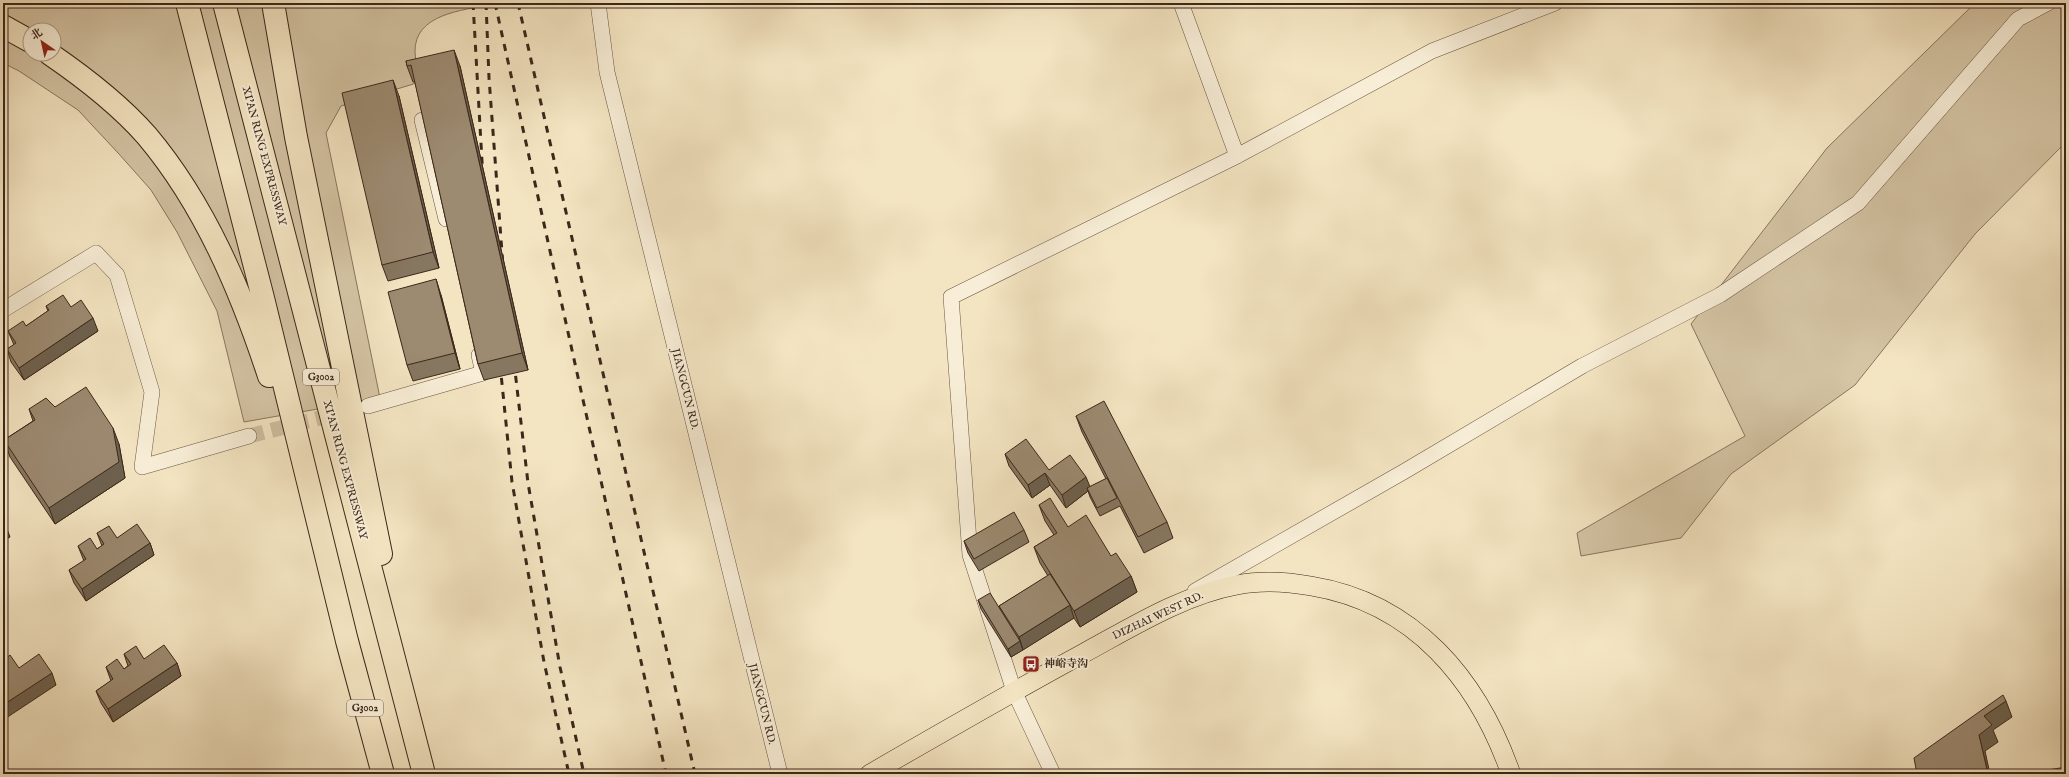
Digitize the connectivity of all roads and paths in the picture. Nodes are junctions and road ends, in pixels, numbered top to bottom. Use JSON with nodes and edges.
{"nodes":[{"id":1,"x":187,"y":3,"type":"edge"},
{"id":2,"x":224,"y":3,"type":"edge"},
{"id":3,"x":273,"y":3,"type":"edge"},
{"id":4,"x":598,"y":3,"type":"edge"},
{"id":5,"x":1182,"y":3,"type":"edge"},
{"id":6,"x":1555,"y":3,"type":"edge"},
{"id":7,"x":2048,"y":3,"type":"edge"},
{"id":8,"x":3,"y":26,"type":"edge"},
{"id":9,"x":22,"y":37,"type":"edge"},
{"id":10,"x":61,"y":62,"type":"edge"},
{"id":11,"x":422,"y":120,"type":"edge"},
{"id":12,"x":1237,"y":156,"type":"junction"},
{"id":13,"x":450,"y":235,"type":"edge"},
{"id":14,"x":3,"y":310,"type":"edge"},
{"id":15,"x":476,"y":342,"type":"edge"},
{"id":16,"x":368,"y":406,"type":"dead end"},
{"id":17,"x":249,"y":436,"type":"tunnel mouth"},
{"id":18,"x":318,"y":527,"type":"junction"},
{"id":19,"x":1140,"y":622,"type":"junction"},
{"id":20,"x":1014,"y":691,"type":"junction"},
{"id":21,"x":418,"y":750,"type":"junction"},
{"id":22,"x":383,"y":774,"type":"edge"},
{"id":23,"x":424,"y":774,"type":"edge"},
{"id":24,"x":780,"y":774,"type":"edge"},
{"id":25,"x":870,"y":774,"type":"edge"},
{"id":26,"x":1052,"y":774,"type":"edge"},
{"id":27,"x":1511,"y":774,"type":"edge"}],
"edges":[{"from":1,"to":18,"type":"highway","number":"G3002"},
{"from":2,"to":21,"type":"highway","name":"XI'AN RING EXPRESSWAY","number":"G3002"},
{"from":3,"to":21,"type":"highway"},
{"from":4,"to":24,"type":"street","name":"JIANGCUN RD."},
{"from":5,"to":12,"type":"street"},
{"from":6,"to":12,"type":"street"},
{"from":7,"to":19,"type":"street"},
{"from":8,"to":9,"type":"highway"},
{"from":10,"to":18,"type":"highway"},
{"from":11,"to":13,"type":"street"},
{"from":12,"to":20,"type":"street"},
{"from":14,"to":17,"type":"street"},
{"from":15,"to":16,"type":"street"},
{"from":18,"to":22,"type":"highway","number":"G3002"},
{"from":19,"to":20,"type":"main road","name":"DIZHAI WEST RD."},
{"from":19,"to":27,"type":"main road","name":"DIZHAI WEST RD."},
{"from":20,"to":25,"type":"main road","name":"DIZHAI WEST RD."},
{"from":20,"to":26,"type":"street"},
{"from":21,"to":23,"type":"highway","name":"XI'AN RING EXPRESSWAY","number":"G3002"}]}
